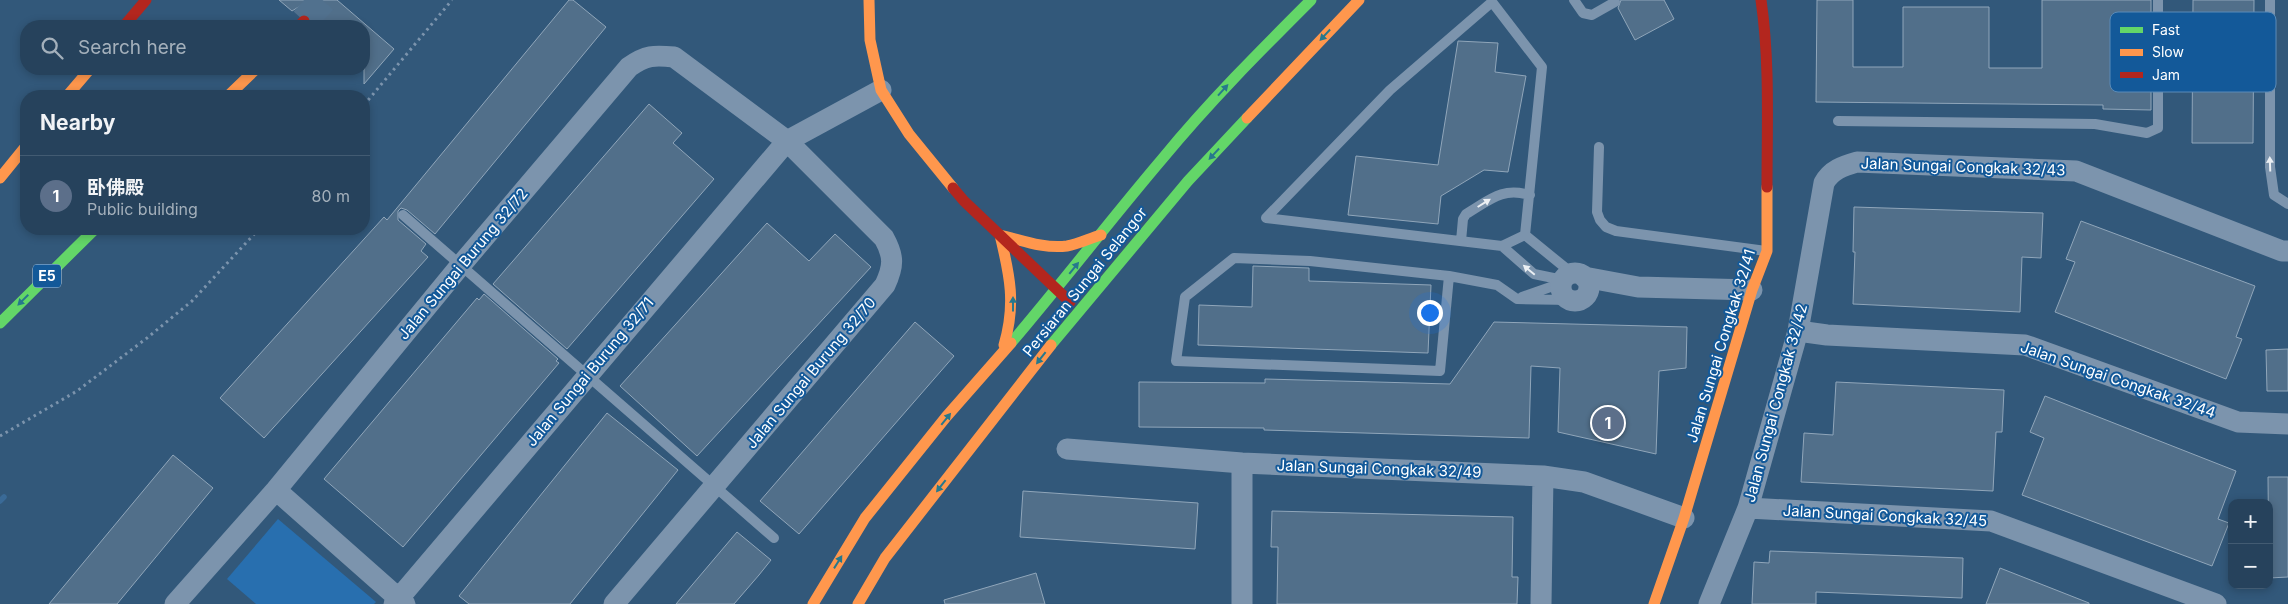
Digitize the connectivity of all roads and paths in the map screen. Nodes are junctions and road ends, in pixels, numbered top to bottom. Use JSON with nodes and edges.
{"nodes":[{"id":1,"x":146,"y":0,"type":"edge"},
{"id":2,"x":452,"y":0,"type":"edge"},
{"id":3,"x":869,"y":0,"type":"edge"},
{"id":4,"x":1311,"y":0,"type":"edge"},
{"id":5,"x":1359,"y":0,"type":"edge"},
{"id":6,"x":1574,"y":0,"type":"edge"},
{"id":7,"x":1761,"y":0,"type":"edge"},
{"id":8,"x":1615,"y":2,"type":"dead end"},
{"id":9,"x":129,"y":20,"type":"edge"},
{"id":10,"x":85,"y":75,"type":"edge"},
{"id":11,"x":250,"y":75,"type":"edge"},
{"id":12,"x":72,"y":90,"type":"edge"},
{"id":13,"x":234,"y":90,"type":"edge"},
{"id":14,"x":882,"y":90,"type":"junction"},
{"id":15,"x":2158,"y":92,"type":"edge"},
{"id":16,"x":2270,"y":92,"type":"edge"},
{"id":17,"x":370,"y":98,"type":"edge"},
{"id":18,"x":1838,"y":121,"type":"dead end"},
{"id":19,"x":787,"y":140,"type":"junction"},
{"id":20,"x":1599,"y":147,"type":"dead end"},
{"id":21,"x":20,"y":153,"type":"edge"},
{"id":22,"x":0,"y":178,"type":"edge"},
{"id":23,"x":1530,"y":195,"type":"junction"},
{"id":24,"x":1821,"y":195,"type":"joint"},
{"id":25,"x":2288,"y":204,"type":"edge"},
{"id":26,"x":402,"y":215,"type":"dead end"},
{"id":27,"x":89,"y":235,"type":"edge"},
{"id":28,"x":253,"y":235,"type":"edge"},
{"id":29,"x":1000,"y":235,"type":"junction"},
{"id":30,"x":1101,"y":235,"type":"junction"},
{"id":31,"x":1525,"y":235,"type":"junction"},
{"id":32,"x":1461,"y":241,"type":"junction"},
{"id":33,"x":1502,"y":246,"type":"junction"},
{"id":34,"x":1766,"y":251,"type":"junction"},
{"id":35,"x":2288,"y":251,"type":"edge"},
{"id":36,"x":460,"y":266,"type":"junction"},
{"id":37,"x":1449,"y":276,"type":"junction"},
{"id":38,"x":1573,"y":285,"type":"junction"},
{"id":39,"x":1056,"y":289,"type":"junction"},
{"id":40,"x":1752,"y":290,"type":"junction"},
{"id":41,"x":1517,"y":299,"type":"junction"},
{"id":42,"x":1079,"y":310,"type":"junction"},
{"id":43,"x":0,"y":323,"type":"edge"},
{"id":44,"x":1798,"y":332,"type":"junction"},
{"id":45,"x":1002,"y":351,"type":"junction"},
{"id":46,"x":588,"y":376,"type":"junction"},
{"id":47,"x":2288,"y":424,"type":"edge"},
{"id":48,"x":0,"y":436,"type":"edge"},
{"id":49,"x":1067,"y":450,"type":"dead end"},
{"id":50,"x":1242,"y":463,"type":"junction"},
{"id":51,"x":1543,"y":476,"type":"junction"},
{"id":52,"x":716,"y":486,"type":"junction"},
{"id":53,"x":276,"y":490,"type":"junction"},
{"id":54,"x":1748,"y":508,"type":"junction"},
{"id":55,"x":1684,"y":518,"type":"junction"},
{"id":56,"x":774,"y":538,"type":"dead end"},
{"id":57,"x":399,"y":602,"type":"edge"},
{"id":58,"x":175,"y":604,"type":"edge"},
{"id":59,"x":614,"y":604,"type":"edge"},
{"id":60,"x":813,"y":604,"type":"edge"},
{"id":61,"x":858,"y":604,"type":"edge"},
{"id":62,"x":1242,"y":604,"type":"edge"},
{"id":63,"x":1541,"y":604,"type":"edge"},
{"id":64,"x":1654,"y":604,"type":"edge"},
{"id":65,"x":1708,"y":604,"type":"edge"},
{"id":66,"x":2216,"y":604,"type":"edge"}],
"edges":[{"from":1,"to":9,"type":"main road"},
{"from":2,"to":17,"type":"path"},
{"from":3,"to":14,"type":"main road"},
{"from":30,"to":4,"type":"main road","name":"Persiaran Sungai Selangor","one_way":true},
{"from":5,"to":42,"type":"main road","name":"Persiaran Sungai Selangor","one_way":true},
{"from":6,"to":8,"type":"lane"},
{"from":7,"to":34,"type":"main road","name":"Jalan Sungai Congkak 32/41"},
{"from":10,"to":12,"type":"main road"},
{"from":11,"to":13,"type":"main road"},
{"from":14,"to":19,"type":"street"},
{"from":14,"to":29,"type":"main road"},
{"from":15,"to":18,"type":"lane"},
{"from":25,"to":16,"type":"lane","one_way":true},
{"from":19,"to":36,"type":"street","name":"Jalan Sungai Burung 32/72"},
{"from":19,"to":46,"type":"street","name":"Jalan Sungai Burung 32/71"},
{"from":19,"to":52,"type":"street","name":"Jalan Sungai Burung 32/70"},
{"from":20,"to":34,"type":"lane"},
{"from":21,"to":22,"type":"main road"},
{"from":23,"to":31,"type":"lane"},
{"from":32,"to":23,"type":"lane","one_way":true},
{"from":23,"to":32,"type":"lane"},
{"from":24,"to":35,"type":"street","name":"Jalan Sungai Congkak 32/43"},
{"from":24,"to":44,"type":"street","name":"Jalan Sungai Congkak 32/42"},
{"from":26,"to":36,"type":"lane"},
{"from":27,"to":43,"type":"main road","number":"E5","one_way":true},
{"from":28,"to":48,"type":"path"},
{"from":29,"to":30,"type":"main road"},
{"from":29,"to":39,"type":"main road"},
{"from":45,"to":29,"type":"main road","one_way":true},
{"from":39,"to":30,"type":"main road","name":"Persiaran Sungai Selangor","one_way":true},
{"from":31,"to":33,"type":"lane"},
{"from":31,"to":38,"type":"lane"},
{"from":32,"to":33,"type":"lane"},
{"from":38,"to":33,"type":"lane","one_way":true},
{"from":34,"to":40,"type":"main road","name":"Jalan Sungai Congkak 32/41"},
{"from":36,"to":46,"type":"lane"},
{"from":36,"to":53,"type":"street","name":"Jalan Sungai Burung 32/72"},
{"from":37,"to":37,"type":"lane"},
{"from":37,"to":41,"type":"lane"},
{"from":38,"to":40,"type":"street"},
{"from":38,"to":41,"type":"lane"},
{"from":38,"to":41,"type":"lane"},
{"from":39,"to":42,"type":"main road"},
{"from":39,"to":45,"type":"main road","name":"Persiaran Sungai Selangor"},
{"from":40,"to":55,"type":"main road","name":"Jalan Sungai Congkak 32/41"},
{"from":42,"to":61,"type":"main road","name":"Persiaran Sungai Selangor","one_way":true},
{"from":44,"to":47,"type":"street","name":"Jalan Sungai Congkak 32/44"},
{"from":44,"to":54,"type":"street","name":"Jalan Sungai Congkak 32/42"},
{"from":60,"to":45,"type":"main road","name":"Persiaran Sungai Selangor","one_way":true},
{"from":46,"to":52,"type":"lane"},
{"from":46,"to":57,"type":"street","name":"Jalan Sungai Burung 32/71"},
{"from":49,"to":50,"type":"street","name":"Jalan Sungai Congkak 32/49"},
{"from":50,"to":51,"type":"street","name":"Jalan Sungai Congkak 32/49"},
{"from":50,"to":62,"type":"street"},
{"from":51,"to":55,"type":"street","name":"Jalan Sungai Congkak 32/49"},
{"from":51,"to":63,"type":"street"},
{"from":52,"to":56,"type":"lane"},
{"from":52,"to":59,"type":"street","name":"Jalan Sungai Burung 32/70"},
{"from":53,"to":57,"type":"street"},
{"from":53,"to":58,"type":"street","name":"Jalan Sungai Burung 32/72"},
{"from":54,"to":65,"type":"street","name":"Jalan Sungai Congkak 32/42"},
{"from":54,"to":66,"type":"street","name":"Jalan Sungai Congkak 32/45"},
{"from":55,"to":64,"type":"main road","name":"Jalan Sungai Congkak 32/41"}]}
